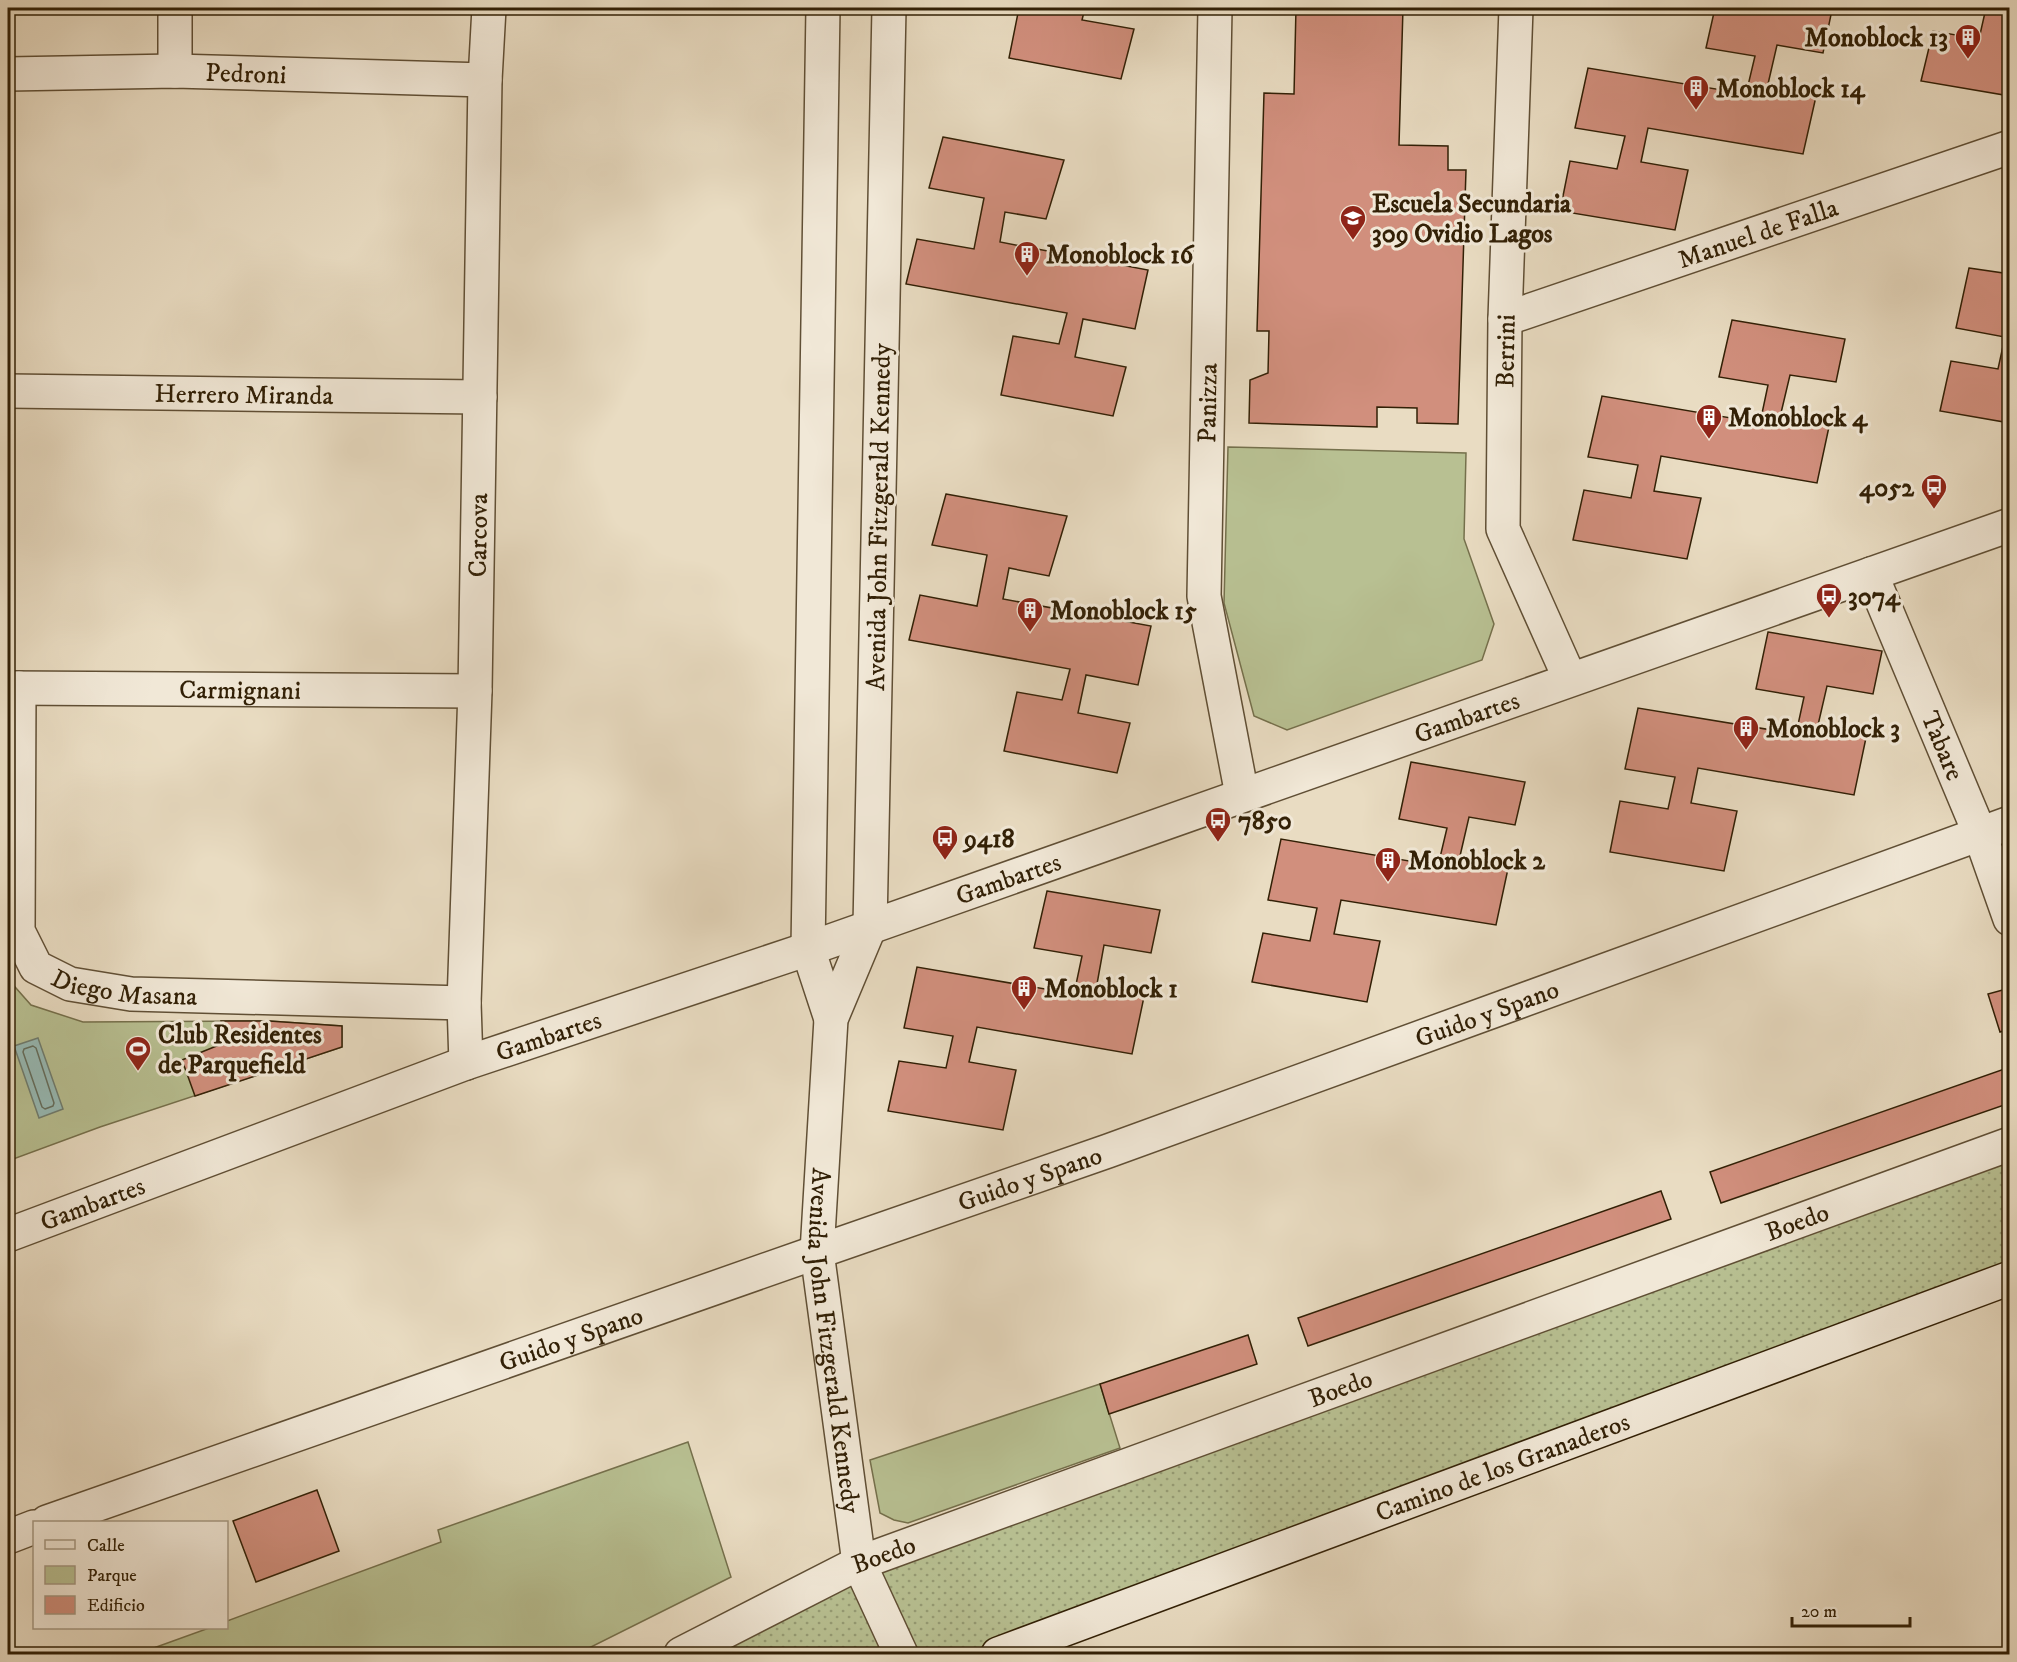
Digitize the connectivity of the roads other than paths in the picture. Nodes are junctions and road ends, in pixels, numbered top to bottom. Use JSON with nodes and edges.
{"nodes":[{"id":1,"x":175,"y":8,"type":"edge"},
{"id":2,"x":489,"y":8,"type":"edge"},
{"id":3,"x":823,"y":8,"type":"edge"},
{"id":4,"x":889,"y":8,"type":"edge"},
{"id":5,"x":1215,"y":8,"type":"edge"},
{"id":6,"x":1516,"y":8,"type":"edge"},
{"id":7,"x":175,"y":70,"type":"junction"},
{"id":8,"x":8,"y":74,"type":"edge"},
{"id":9,"x":485,"y":80,"type":"junction"},
{"id":10,"x":2010,"y":147,"type":"edge"},
{"id":11,"x":1505,"y":319,"type":"junction"},
{"id":12,"x":8,"y":391,"type":"edge"},
{"id":13,"x":480,"y":397,"type":"junction"},
{"id":14,"x":2010,"y":525,"type":"edge"},
{"id":15,"x":1871,"y":574,"type":"junction"},
{"id":16,"x":1570,"y":680,"type":"junction"},
{"id":17,"x":13,"y":688,"type":"edge"},
{"id":18,"x":475,"y":691,"type":"junction"},
{"id":19,"x":1242,"y":795,"type":"junction"},
{"id":20,"x":1995,"y":829,"type":"edge"},
{"id":21,"x":2010,"y":919,"type":"edge"},
{"id":22,"x":870,"y":926,"type":"junction"},
{"id":23,"x":808,"y":949,"type":"junction"},
{"id":24,"x":464,"y":1003,"type":"junction"},
{"id":25,"x":831,"y":1018,"type":"junction"},
{"id":26,"x":466,"y":1063,"type":"junction"},
{"id":27,"x":2010,"y":1144,"type":"edge"},
{"id":28,"x":8,"y":1236,"type":"edge"},
{"id":29,"x":817,"y":1252,"type":"junction"},
{"id":30,"x":2010,"y":1278,"type":"edge"},
{"id":31,"x":50,"y":1521,"type":"edge"},
{"id":32,"x":33,"y":1527,"type":"edge"},
{"id":33,"x":8,"y":1537,"type":"edge"},
{"id":34,"x":859,"y":1563,"type":"junction"},
{"id":35,"x":681,"y":1654,"type":"edge"},
{"id":36,"x":901,"y":1654,"type":"edge"},
{"id":37,"x":998,"y":1654,"type":"edge"}],
"edges":[{"from":1,"to":7,"type":"street"},
{"from":2,"to":9,"type":"street","name":"Carcova"},
{"from":3,"to":23,"type":"street","name":"Avenida John Fitzgerald Kennedy"},
{"from":4,"to":22,"type":"street","name":"Avenida John Fitzgerald Kennedy"},
{"from":5,"to":19,"type":"street","name":"Panizza"},
{"from":6,"to":11,"type":"street","name":"Berrini"},
{"from":7,"to":8,"type":"street","name":"Pedroni"},
{"from":7,"to":9,"type":"street","name":"Pedroni"},
{"from":9,"to":13,"type":"street","name":"Carcova"},
{"from":10,"to":11,"type":"street","name":"Manuel de Falla"},
{"from":11,"to":16,"type":"street","name":"Berrini"},
{"from":12,"to":13,"type":"street","name":"Herrero Miranda"},
{"from":13,"to":18,"type":"street","name":"Carcova"},
{"from":14,"to":15,"type":"street","name":"Gambartes"},
{"from":15,"to":16,"type":"street","name":"Gambartes"},
{"from":15,"to":20,"type":"street","name":"Tabare"},
{"from":16,"to":19,"type":"street","name":"Gambartes"},
{"from":17,"to":18,"type":"street","name":"Carmignani"},
{"from":17,"to":24,"type":"street","name":"Diego Masana"},
{"from":18,"to":24,"type":"street","name":"Carcova"},
{"from":19,"to":22,"type":"street","name":"Gambartes"},
{"from":20,"to":21,"type":"street","name":"Tabare"},
{"from":20,"to":29,"type":"street","name":"Guido y Spano"},
{"from":22,"to":23,"type":"street","name":"Gambartes"},
{"from":22,"to":25,"type":"street","name":"Avenida John Fitzgerald Kennedy"},
{"from":23,"to":25,"type":"street","name":"Avenida John Fitzgerald Kennedy"},
{"from":23,"to":26,"type":"street","name":"Gambartes"},
{"from":24,"to":26,"type":"street","name":"Carcova"},
{"from":25,"to":29,"type":"street","name":"Avenida John Fitzgerald Kennedy"},
{"from":26,"to":28,"type":"street","name":"Gambartes"},
{"from":27,"to":34,"type":"street","name":"Boedo"},
{"from":29,"to":31,"type":"street","name":"Guido y Spano"},
{"from":29,"to":34,"type":"street","name":"Avenida John Fitzgerald Kennedy"},
{"from":30,"to":37,"type":"street","name":"Camino de los Granaderos"},
{"from":32,"to":33,"type":"street"},
{"from":34,"to":35,"type":"street","name":"Boedo"},
{"from":34,"to":36,"type":"street","name":"Avenida John Fitzgerald Kennedy"}]}
